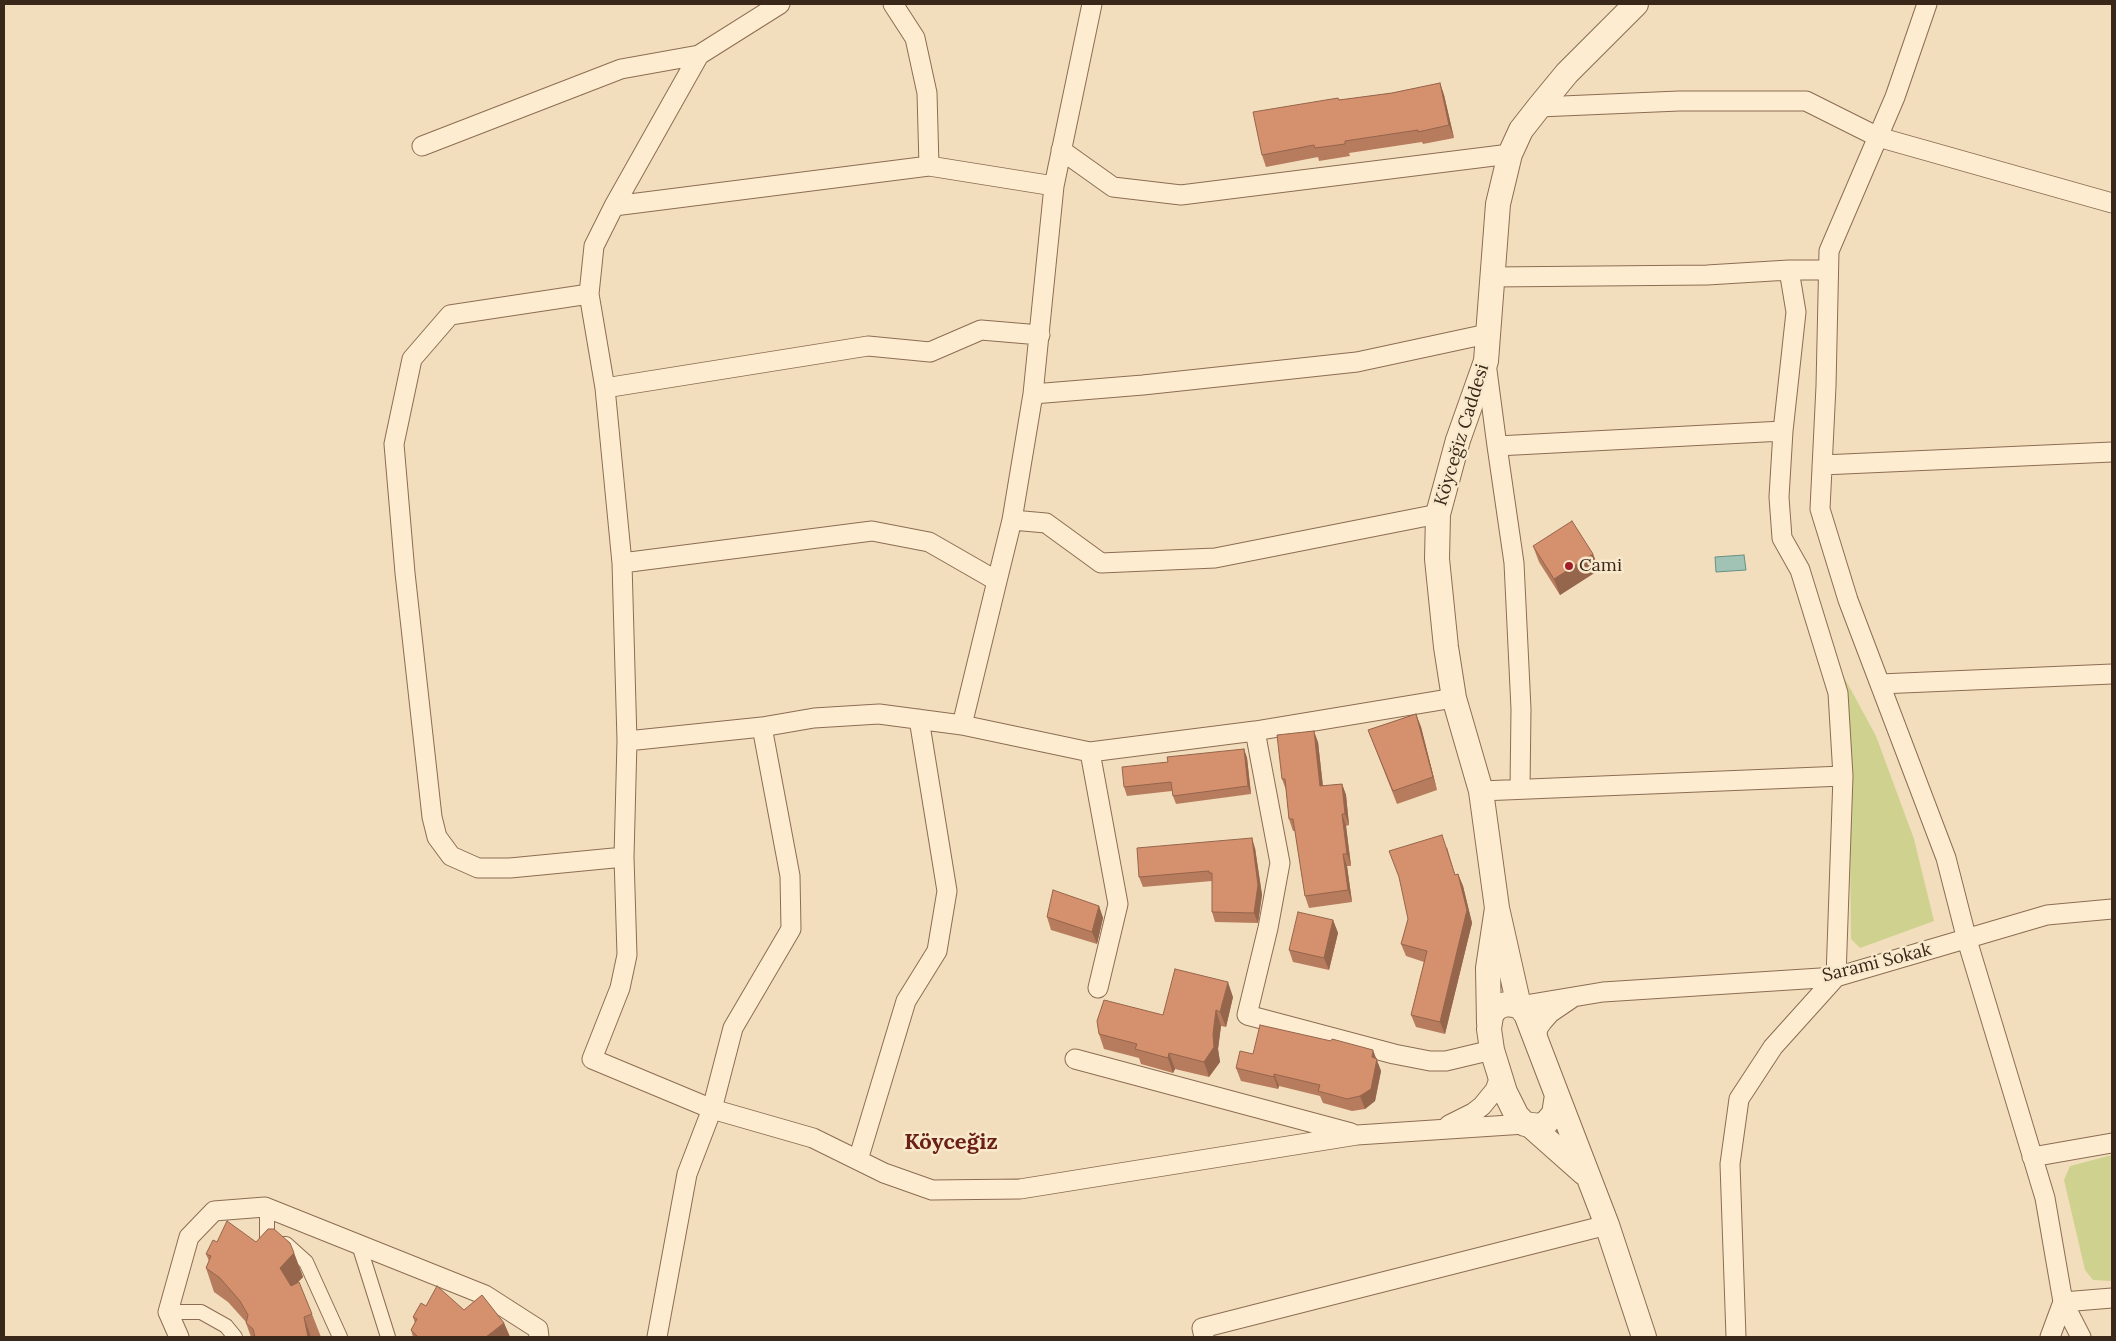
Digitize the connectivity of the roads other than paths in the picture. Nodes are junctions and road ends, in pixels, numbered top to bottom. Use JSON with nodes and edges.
{"nodes":[{"id":1,"x":780,"y":4,"type":"edge"},
{"id":2,"x":893,"y":4,"type":"edge"},
{"id":3,"x":1092,"y":4,"type":"edge"},
{"id":4,"x":1636,"y":4,"type":"edge"},
{"id":5,"x":1927,"y":4,"type":"edge"},
{"id":6,"x":699,"y":55,"type":"junction"},
{"id":7,"x":1539,"y":107,"type":"junction"},
{"id":8,"x":1878,"y":137,"type":"junction"},
{"id":9,"x":422,"y":146,"type":"dead end"},
{"id":10,"x":1061,"y":150,"type":"junction"},
{"id":11,"x":1510,"y":154,"type":"junction"},
{"id":12,"x":929,"y":166,"type":"junction"},
{"id":13,"x":1054,"y":186,"type":"junction"},
{"id":14,"x":2112,"y":203,"type":"edge"},
{"id":15,"x":614,"y":206,"type":"junction"},
{"id":16,"x":1789,"y":270,"type":"junction"},
{"id":17,"x":1828,"y":270,"type":"junction"},
{"id":18,"x":1492,"y":277,"type":"junction"},
{"id":19,"x":589,"y":294,"type":"junction"},
{"id":20,"x":1487,"y":334,"type":"junction"},
{"id":21,"x":1040,"y":335,"type":"junction"},
{"id":22,"x":1486,"y":361,"type":"junction"},
{"id":23,"x":605,"y":388,"type":"junction"},
{"id":24,"x":1032,"y":394,"type":"junction"},
{"id":25,"x":1783,"y":432,"type":"junction"},
{"id":26,"x":1497,"y":446,"type":"junction"},
{"id":27,"x":2112,"y":452,"type":"edge"},
{"id":28,"x":1822,"y":465,"type":"junction"},
{"id":29,"x":1438,"y":514,"type":"junction"},
{"id":30,"x":1012,"y":520,"type":"junction"},
{"id":31,"x":622,"y":563,"type":"junction"},
{"id":32,"x":997,"y":580,"type":"junction"},
{"id":33,"x":2112,"y":674,"type":"edge"},
{"id":34,"x":1880,"y":684,"type":"junction"},
{"id":35,"x":1454,"y":698,"type":"junction"},
{"id":36,"x":919,"y":719,"type":"junction"},
{"id":37,"x":962,"y":725,"type":"junction"},
{"id":38,"x":762,"y":727,"type":"junction"},
{"id":39,"x":1254,"y":731,"type":"junction"},
{"id":40,"x":627,"y":741,"type":"junction"},
{"id":41,"x":1090,"y":752,"type":"junction"},
{"id":42,"x":1843,"y":776,"type":"junction"},
{"id":43,"x":1520,"y":789,"type":"junction"},
{"id":44,"x":1481,"y":791,"type":"junction"},
{"id":45,"x":624,"y":857,"type":"junction"},
{"id":46,"x":1497,"y":908,"type":"junction"},
{"id":47,"x":2112,"y":909,"type":"edge"},
{"id":48,"x":1966,"y":940,"type":"junction"},
{"id":49,"x":1836,"y":977,"type":"junction"},
{"id":50,"x":1098,"y":988,"type":"dead end"},
{"id":51,"x":1577,"y":995,"type":"junction"},
{"id":52,"x":1519,"y":1006,"type":"junction"},
{"id":53,"x":1489,"y":1024,"type":"junction"},
{"id":54,"x":1536,"y":1039,"type":"junction"},
{"id":55,"x":1492,"y":1050,"type":"junction"},
{"id":56,"x":1075,"y":1059,"type":"dead end"},
{"id":57,"x":1500,"y":1076,"type":"junction"},
{"id":58,"x":1557,"y":1095,"type":"junction"},
{"id":59,"x":712,"y":1109,"type":"junction"},
{"id":60,"x":1528,"y":1125,"type":"junction"},
{"id":61,"x":1441,"y":1128,"type":"junction"},
{"id":62,"x":1357,"y":1135,"type":"junction"},
{"id":63,"x":2112,"y":1143,"type":"edge"},
{"id":64,"x":2032,"y":1157,"type":"junction"},
{"id":65,"x":858,"y":1160,"type":"junction"},
{"id":66,"x":1588,"y":1176,"type":"junction"},
{"id":67,"x":267,"y":1208,"type":"junction"},
{"id":68,"x":1607,"y":1225,"type":"junction"},
{"id":69,"x":359,"y":1245,"type":"junction"},
{"id":70,"x":2112,"y":1298,"type":"edge"},
{"id":71,"x":2063,"y":1302,"type":"junction"},
{"id":72,"x":168,"y":1312,"type":"junction"},
{"id":73,"x":179,"y":1337,"type":"edge"},
{"id":74,"x":235,"y":1337,"type":"edge"},
{"id":75,"x":340,"y":1337,"type":"edge"},
{"id":76,"x":388,"y":1337,"type":"edge"},
{"id":77,"x":539,"y":1337,"type":"edge"},
{"id":78,"x":657,"y":1337,"type":"edge"},
{"id":79,"x":1204,"y":1337,"type":"edge"},
{"id":80,"x":1644,"y":1337,"type":"edge"},
{"id":81,"x":1736,"y":1337,"type":"edge"},
{"id":82,"x":2050,"y":1337,"type":"edge"},
{"id":83,"x":2081,"y":1337,"type":"edge"}],
"edges":[{"from":1,"to":6,"type":"street"},
{"from":2,"to":12,"type":"street"},
{"from":3,"to":10,"type":"street"},
{"from":4,"to":7,"type":"street","name":"Köyceğiz Caddesi"},
{"from":5,"to":8,"type":"street"},
{"from":6,"to":9,"type":"street"},
{"from":6,"to":15,"type":"street"},
{"from":7,"to":8,"type":"street"},
{"from":7,"to":11,"type":"street","name":"Köyceğiz Caddesi"},
{"from":8,"to":14,"type":"street"},
{"from":8,"to":17,"type":"street"},
{"from":10,"to":11,"type":"street"},
{"from":10,"to":13,"type":"street"},
{"from":11,"to":18,"type":"street","name":"Köyceğiz Caddesi"},
{"from":12,"to":13,"type":"street"},
{"from":12,"to":15,"type":"street"},
{"from":13,"to":21,"type":"street"},
{"from":15,"to":19,"type":"street"},
{"from":16,"to":17,"type":"street"},
{"from":16,"to":18,"type":"street"},
{"from":16,"to":25,"type":"street"},
{"from":17,"to":28,"type":"street"},
{"from":18,"to":20,"type":"street","name":"Köyceğiz Caddesi"},
{"from":19,"to":23,"type":"street"},
{"from":19,"to":45,"type":"street"},
{"from":20,"to":22,"type":"street","name":"Köyceğiz Caddesi"},
{"from":20,"to":24,"type":"street"},
{"from":21,"to":23,"type":"street"},
{"from":21,"to":24,"type":"street"},
{"from":22,"to":26,"type":"street"},
{"from":22,"to":29,"type":"street","name":"Köyceğiz Caddesi"},
{"from":23,"to":31,"type":"street"},
{"from":24,"to":30,"type":"street"},
{"from":25,"to":26,"type":"street"},
{"from":25,"to":42,"type":"street"},
{"from":26,"to":43,"type":"street"},
{"from":27,"to":28,"type":"street"},
{"from":28,"to":34,"type":"street"},
{"from":29,"to":30,"type":"street"},
{"from":29,"to":35,"type":"street","name":"Köyceğiz Caddesi"},
{"from":30,"to":32,"type":"street"},
{"from":31,"to":32,"type":"street"},
{"from":31,"to":40,"type":"street"},
{"from":32,"to":37,"type":"street"},
{"from":33,"to":34,"type":"street"},
{"from":34,"to":48,"type":"street"},
{"from":35,"to":39,"type":"street"},
{"from":35,"to":44,"type":"street","name":"Köyceğiz Caddesi"},
{"from":36,"to":37,"type":"street"},
{"from":36,"to":38,"type":"street"},
{"from":36,"to":65,"type":"street"},
{"from":37,"to":41,"type":"street"},
{"from":38,"to":40,"type":"street"},
{"from":38,"to":59,"type":"street"},
{"from":39,"to":41,"type":"street"},
{"from":39,"to":55,"type":"street"},
{"from":40,"to":45,"type":"street"},
{"from":41,"to":50,"type":"street"},
{"from":42,"to":43,"type":"street"},
{"from":42,"to":49,"type":"street"},
{"from":43,"to":44,"type":"street"},
{"from":44,"to":46,"type":"street","name":"Köyceğiz Caddesi"},
{"from":45,"to":59,"type":"street"},
{"from":46,"to":52,"type":"street","name":"Köyceğiz Caddesi"},
{"from":46,"to":53,"type":"street","name":"Köyceğiz Caddesi"},
{"from":47,"to":48,"type":"street","name":"Sarami Sokak"},
{"from":48,"to":49,"type":"street","name":"Sarami Sokak"},
{"from":48,"to":64,"type":"street"},
{"from":49,"to":51,"type":"street","name":"Sarami Sokak"},
{"from":49,"to":81,"type":"street"},
{"from":51,"to":52,"type":"street","name":"Sarami Sokak"},
{"from":51,"to":54,"type":"street"},
{"from":52,"to":53,"type":"street"},
{"from":52,"to":54,"type":"street","name":"Köyceğiz Caddesi"},
{"from":53,"to":55,"type":"street","name":"Köyceğiz Caddesi"},
{"from":54,"to":58,"type":"street","name":"Köyceğiz Caddesi"},
{"from":55,"to":57,"type":"street","name":"Köyceğiz Caddesi"},
{"from":56,"to":62,"type":"street"},
{"from":57,"to":60,"type":"street","name":"Köyceğiz Caddesi"},
{"from":57,"to":61,"type":"street"},
{"from":58,"to":60,"type":"street"},
{"from":58,"to":66,"type":"street"},
{"from":59,"to":65,"type":"street"},
{"from":59,"to":78,"type":"street"},
{"from":60,"to":61,"type":"street"},
{"from":60,"to":66,"type":"street"},
{"from":61,"to":62,"type":"street"},
{"from":62,"to":65,"type":"street"},
{"from":63,"to":64,"type":"street"},
{"from":64,"to":71,"type":"street"},
{"from":66,"to":68,"type":"street"},
{"from":67,"to":69,"type":"street"},
{"from":67,"to":72,"type":"street"},
{"from":67,"to":75,"type":"street"},
{"from":68,"to":79,"type":"street"},
{"from":68,"to":80,"type":"street"},
{"from":69,"to":76,"type":"street"},
{"from":69,"to":77,"type":"street"},
{"from":70,"to":71,"type":"street"},
{"from":71,"to":82,"type":"street"},
{"from":71,"to":83,"type":"street"},
{"from":72,"to":73,"type":"street"},
{"from":72,"to":74,"type":"street"}]}
